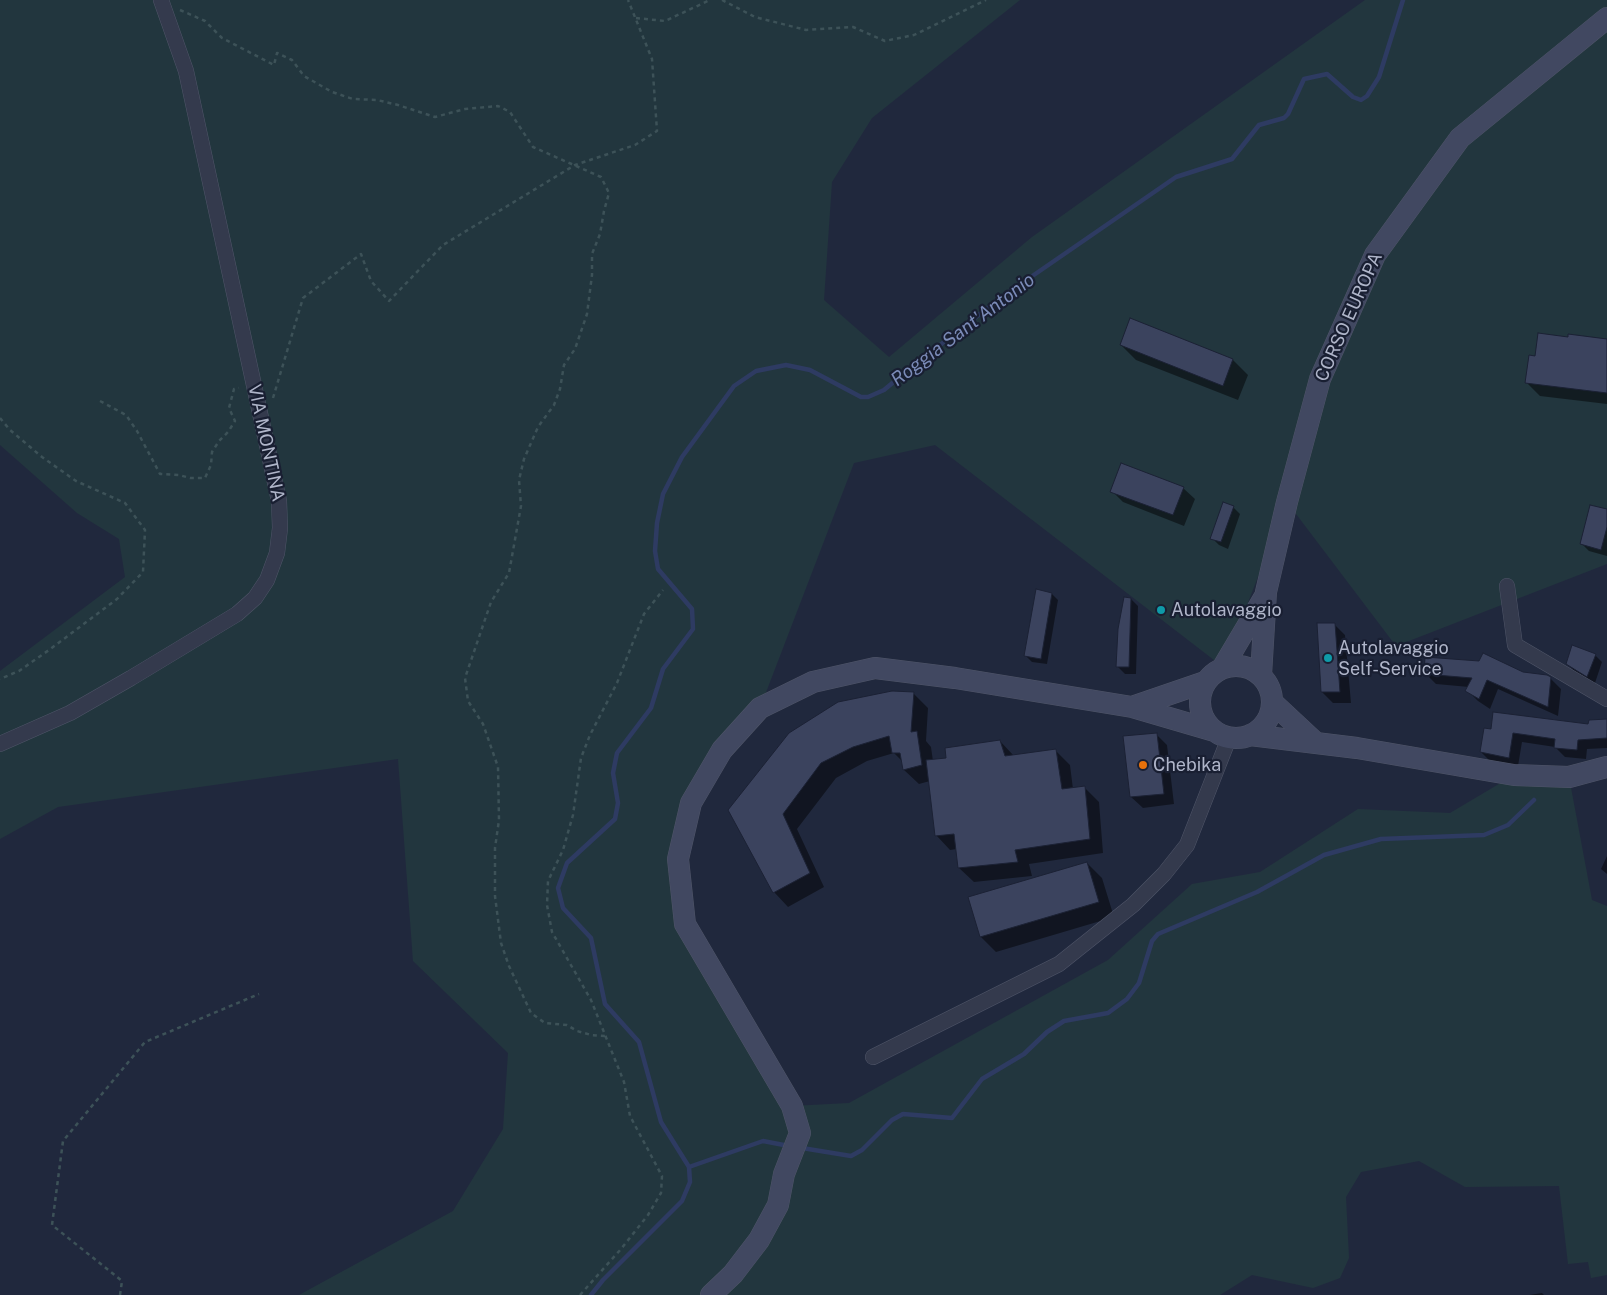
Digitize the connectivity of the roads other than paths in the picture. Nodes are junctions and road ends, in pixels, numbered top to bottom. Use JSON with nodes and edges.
{"nodes":[{"id":1,"x":162,"y":1,"type":"edge"},
{"id":2,"x":1607,"y":18,"type":"edge"},
{"id":3,"x":1507,"y":586,"type":"dead end"},
{"id":4,"x":1266,"y":592,"type":"junction"},
{"id":5,"x":1223,"y":667,"type":"junction"},
{"id":6,"x":1261,"y":675,"type":"junction"},
{"id":7,"x":1204,"y":682,"type":"junction"},
{"id":8,"x":1607,"y":699,"type":"edge"},
{"id":9,"x":1272,"y":702,"type":"junction"},
{"id":10,"x":1132,"y":707,"type":"junction"},
{"id":11,"x":1231,"y":735,"type":"junction"},
{"id":12,"x":1316,"y":743,"type":"junction"},
{"id":13,"x":0,"y":744,"type":"edge"},
{"id":14,"x":1607,"y":767,"type":"edge"},
{"id":15,"x":873,"y":1057,"type":"dead end"},
{"id":16,"x":710,"y":1295,"type":"edge"}],
"edges":[{"from":1,"to":13,"type":"street","name":"VIA MONTINA"},
{"from":2,"to":4,"type":"main road","name":"CORSO EUROPA"},
{"from":3,"to":8,"type":"street"},
{"from":4,"to":5,"type":"main road"},
{"from":4,"to":6,"type":"main road","name":"CORSO EUROPA"},
{"from":5,"to":6,"type":"main road"},
{"from":5,"to":7,"type":"main road"},
{"from":6,"to":9,"type":"main road"},
{"from":7,"to":10,"type":"main road"},
{"from":7,"to":11,"type":"main road"},
{"from":9,"to":11,"type":"main road"},
{"from":9,"to":12,"type":"main road"},
{"from":10,"to":11,"type":"main road"},
{"from":10,"to":16,"type":"main road"},
{"from":11,"to":12,"type":"main road"},
{"from":11,"to":15,"type":"street"},
{"from":12,"to":14,"type":"main road"}]}
